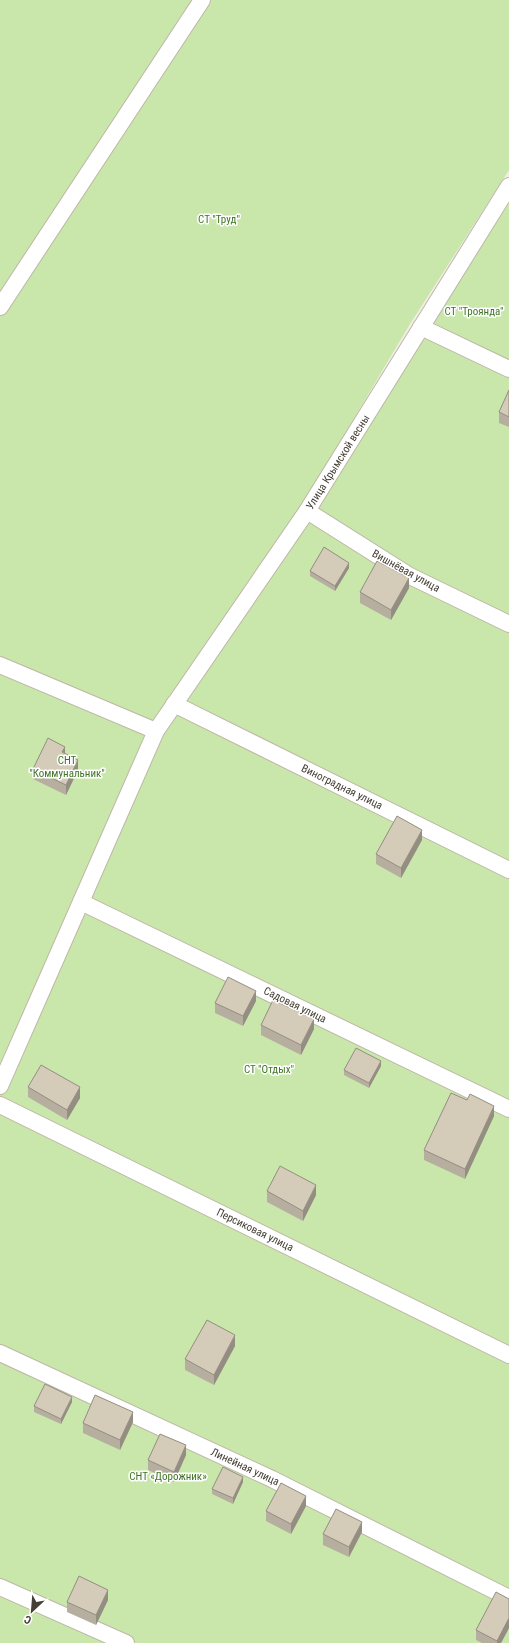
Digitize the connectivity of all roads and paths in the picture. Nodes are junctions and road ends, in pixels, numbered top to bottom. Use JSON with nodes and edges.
{"nodes":[{"id":1,"x":202,"y":0,"type":"edge"},
{"id":2,"x":509,"y":186,"type":"edge"},
{"id":3,"x":0,"y":307,"type":"edge"},
{"id":4,"x":421,"y":327,"type":"junction"},
{"id":5,"x":509,"y":369,"type":"edge"},
{"id":6,"x":307,"y":511,"type":"junction"},
{"id":7,"x":509,"y":624,"type":"edge"},
{"id":8,"x":0,"y":665,"type":"edge"},
{"id":9,"x":174,"y":704,"type":"junction"},
{"id":10,"x":156,"y":731,"type":"junction"},
{"id":11,"x":509,"y":870,"type":"edge"},
{"id":12,"x":81,"y":902,"type":"junction"},
{"id":13,"x":0,"y":1086,"type":"edge"},
{"id":14,"x":0,"y":1105,"type":"edge"},
{"id":15,"x":509,"y":1109,"type":"edge"},
{"id":16,"x":0,"y":1353,"type":"edge"},
{"id":17,"x":509,"y":1355,"type":"edge"},
{"id":18,"x":0,"y":1587,"type":"edge"},
{"id":19,"x":509,"y":1598,"type":"edge"},
{"id":20,"x":126,"y":1643,"type":"edge"}],
"edges":[{"from":1,"to":3,"type":"lane"},
{"from":2,"to":4,"type":"lane","name":"Улица Крымской весны"},
{"from":4,"to":5,"type":"lane"},
{"from":4,"to":6,"type":"lane","name":"Улица Крымской весны"},
{"from":6,"to":7,"type":"lane","name":"Вишнёвая улица"},
{"from":6,"to":9,"type":"lane","name":"Улица Крымской весны"},
{"from":8,"to":10,"type":"lane"},
{"from":9,"to":10,"type":"lane","name":"Улица Крымской весны"},
{"from":9,"to":11,"type":"lane","name":"Виноградная улица"},
{"from":10,"to":12,"type":"lane","name":"Улица Крымской весны"},
{"from":12,"to":13,"type":"lane","name":"Улица Крымской весны"},
{"from":12,"to":15,"type":"lane","name":"Садовая улица"},
{"from":14,"to":17,"type":"lane","name":"Персиковая улица"},
{"from":16,"to":19,"type":"lane","name":"Линейная улица"},
{"from":18,"to":20,"type":"lane"}]}
